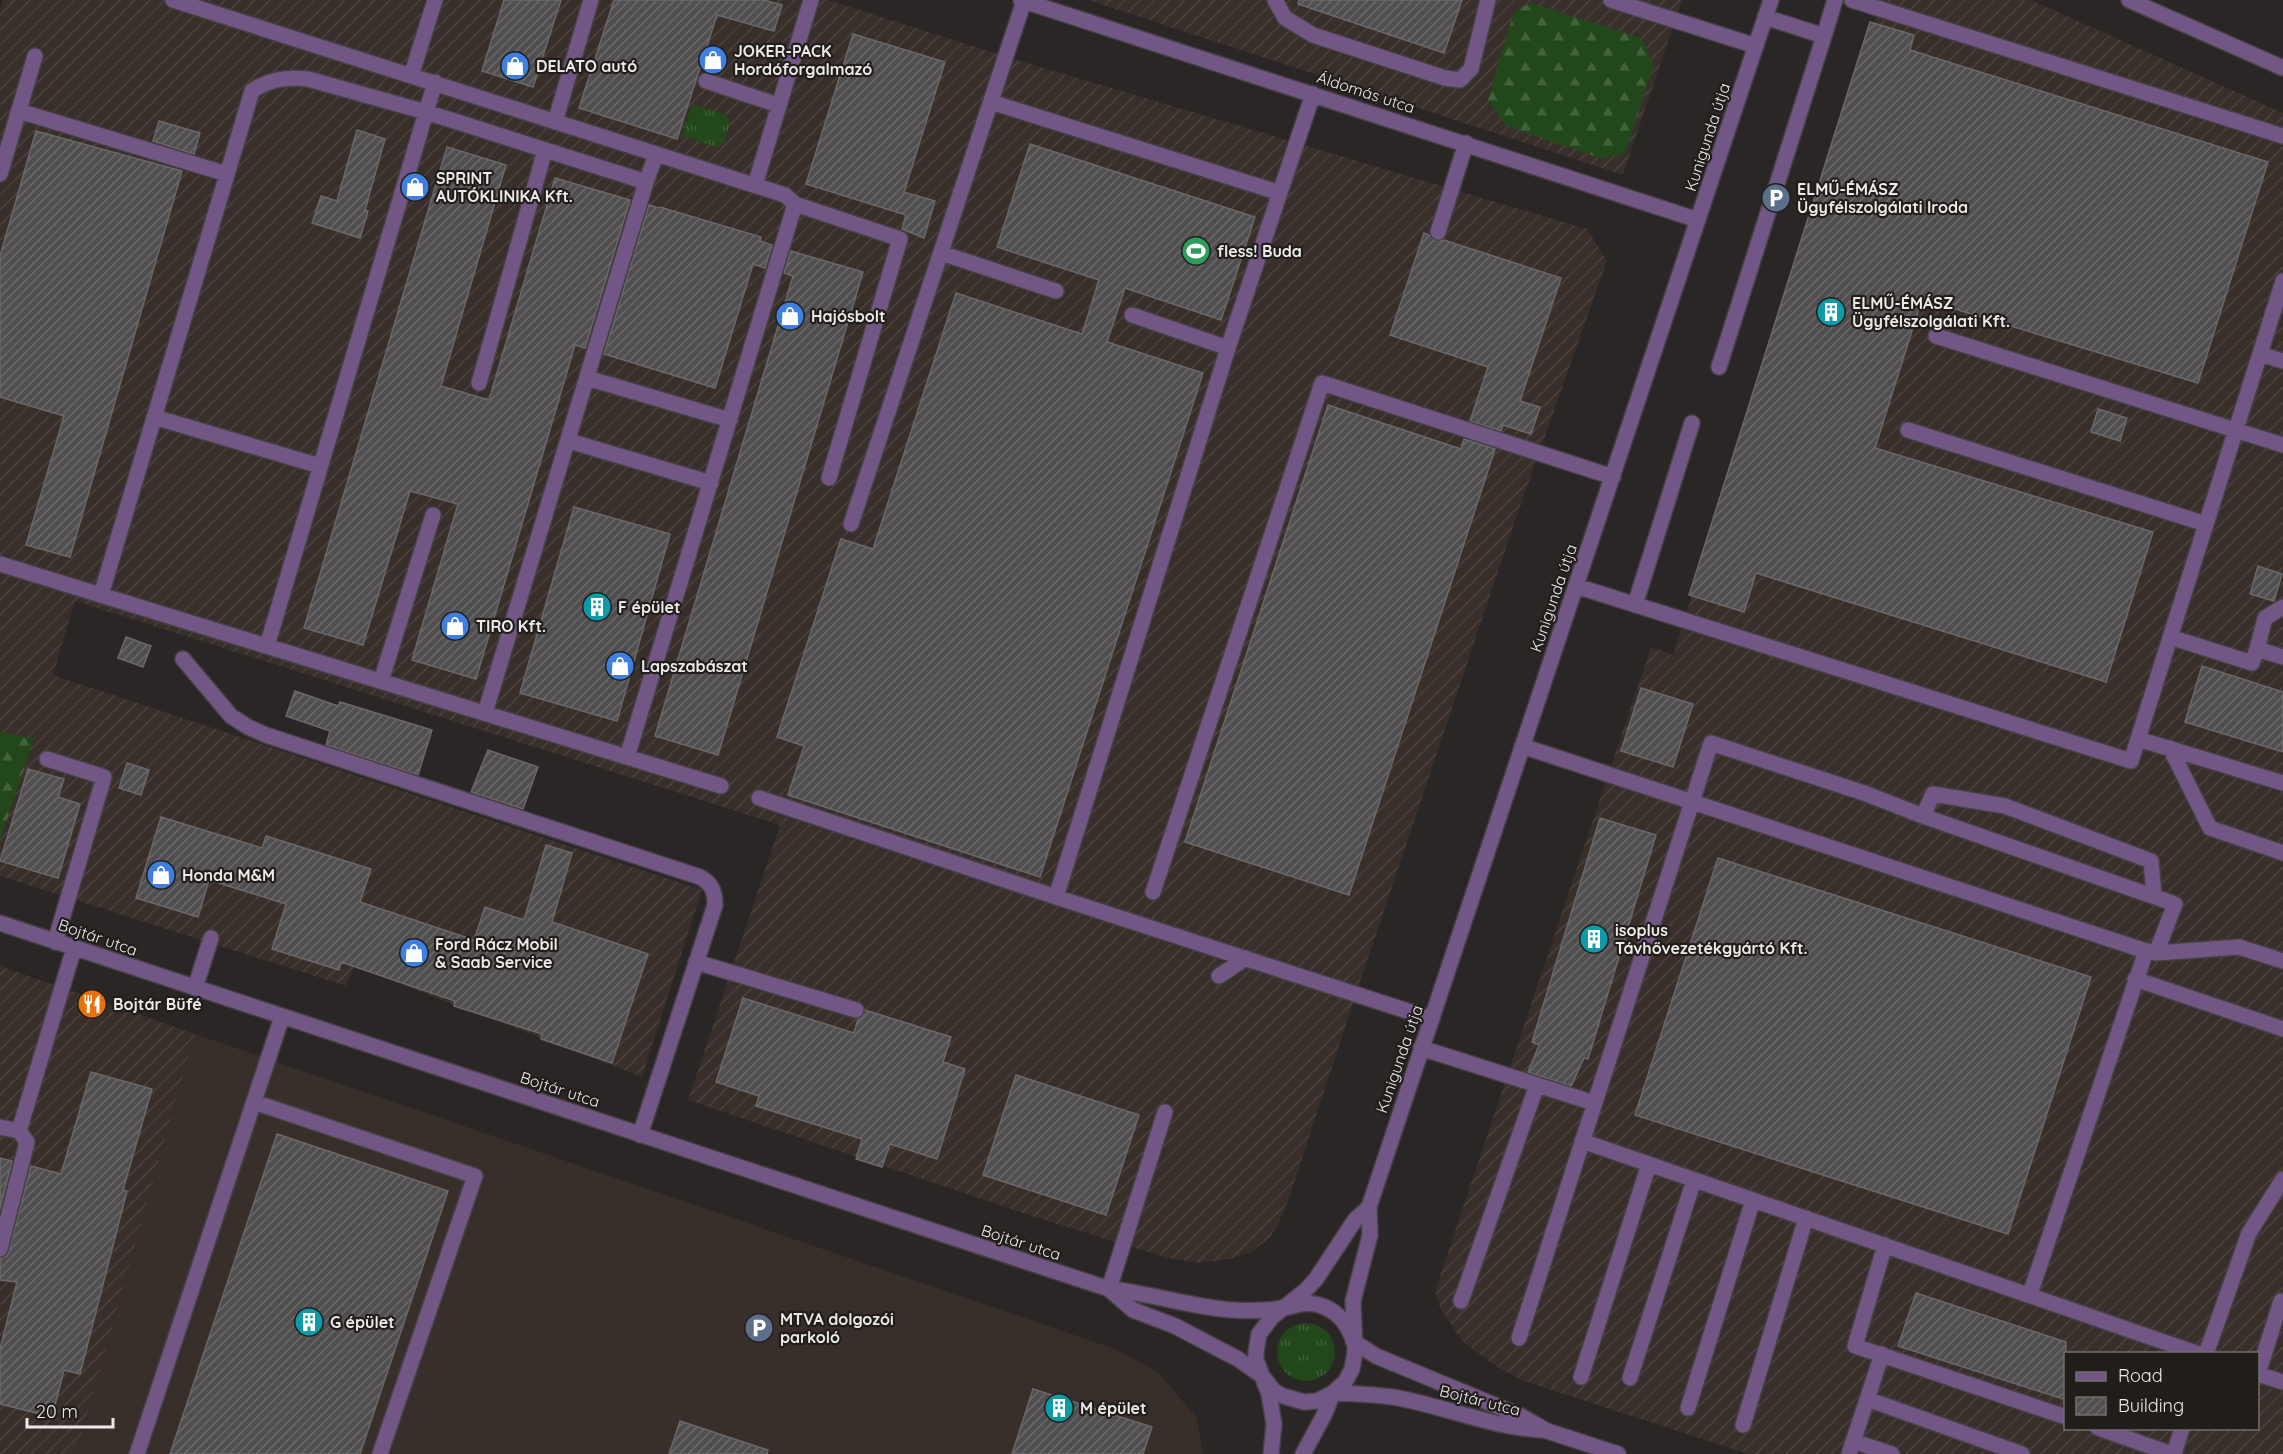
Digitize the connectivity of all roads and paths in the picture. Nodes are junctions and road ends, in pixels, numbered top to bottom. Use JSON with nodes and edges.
{"nodes":[{"id":1,"x":173,"y":0,"type":"edge"},
{"id":2,"x":435,"y":0,"type":"edge"},
{"id":3,"x":591,"y":0,"type":"edge"},
{"id":4,"x":811,"y":0,"type":"edge"},
{"id":5,"x":1275,"y":0,"type":"edge"},
{"id":6,"x":1488,"y":0,"type":"edge"},
{"id":7,"x":1611,"y":0,"type":"edge"},
{"id":8,"x":1771,"y":0,"type":"edge"},
{"id":9,"x":1835,"y":0,"type":"edge"},
{"id":10,"x":1852,"y":0,"type":"edge"},
{"id":11,"x":2128,"y":0,"type":"edge"},
{"id":12,"x":1023,"y":1,"type":"edge"},
{"id":13,"x":1647,"y":5,"type":"edge"},
{"id":14,"x":1765,"y":17,"type":"junction"},
{"id":15,"x":1824,"y":36,"type":"junction"},
{"id":16,"x":1756,"y":46,"type":"junction"},
{"id":17,"x":34,"y":56,"type":"dead end"},
{"id":18,"x":2283,"y":68,"type":"edge"},
{"id":19,"x":411,"y":76,"type":"junction"},
{"id":20,"x":706,"y":81,"type":"dead end"},
{"id":21,"x":435,"y":82,"type":"junction"},
{"id":22,"x":1314,"y":94,"type":"junction"},
{"id":23,"x":991,"y":102,"type":"junction"},
{"id":24,"x":778,"y":105,"type":"junction"},
{"id":25,"x":19,"y":111,"type":"junction"},
{"id":26,"x":426,"y":112,"type":"junction"},
{"id":27,"x":555,"y":122,"type":"junction"},
{"id":28,"x":2283,"y":136,"type":"edge"},
{"id":29,"x":1466,"y":143,"type":"junction"},
{"id":30,"x":545,"y":150,"type":"junction"},
{"id":31,"x":656,"y":155,"type":"junction"},
{"id":32,"x":0,"y":174,"type":"edge"},
{"id":33,"x":227,"y":174,"type":"junction"},
{"id":34,"x":646,"y":182,"type":"junction"},
{"id":35,"x":755,"y":185,"type":"junction"},
{"id":36,"x":1280,"y":193,"type":"junction"},
{"id":37,"x":795,"y":204,"type":"junction"},
{"id":38,"x":1698,"y":220,"type":"junction"},
{"id":39,"x":1438,"y":232,"type":"dead end"},
{"id":40,"x":941,"y":253,"type":"junction"},
{"id":41,"x":2283,"y":281,"type":"edge"},
{"id":42,"x":1056,"y":291,"type":"dead end"},
{"id":43,"x":1132,"y":315,"type":"dead end"},
{"id":44,"x":1936,"y":336,"type":"dead end"},
{"id":45,"x":1228,"y":348,"type":"junction"},
{"id":46,"x":2260,"y":354,"type":"junction"},
{"id":47,"x":2283,"y":361,"type":"edge"},
{"id":48,"x":1719,"y":367,"type":"dead end"},
{"id":49,"x":588,"y":378,"type":"junction"},
{"id":50,"x":479,"y":383,"type":"dead end"},
{"id":51,"x":154,"y":417,"type":"junction"},
{"id":52,"x":730,"y":420,"type":"junction"},
{"id":53,"x":1692,"y":423,"type":"dead end"},
{"id":54,"x":1908,"y":430,"type":"dead end"},
{"id":55,"x":2236,"y":430,"type":"junction"},
{"id":56,"x":569,"y":441,"type":"junction"},
{"id":57,"x":2283,"y":445,"type":"edge"},
{"id":58,"x":320,"y":466,"type":"junction"},
{"id":59,"x":1612,"y":477,"type":"junction"},
{"id":60,"x":828,"y":478,"type":"dead end"},
{"id":61,"x":711,"y":483,"type":"junction"},
{"id":62,"x":434,"y":515,"type":"dead end"},
{"id":63,"x":851,"y":524,"type":"dead end"},
{"id":64,"x":2206,"y":524,"type":"junction"},
{"id":65,"x":0,"y":564,"type":"edge"},
{"id":66,"x":1576,"y":586,"type":"junction"},
{"id":67,"x":101,"y":595,"type":"junction"},
{"id":68,"x":1635,"y":604,"type":"junction"},
{"id":69,"x":2283,"y":607,"type":"edge"},
{"id":70,"x":2170,"y":637,"type":"junction"},
{"id":71,"x":267,"y":646,"type":"junction"},
{"id":72,"x":2257,"y":648,"type":"junction"},
{"id":73,"x":2283,"y":657,"type":"edge"},
{"id":74,"x":183,"y":659,"type":"dead end"},
{"id":75,"x":381,"y":681,"type":"junction"},
{"id":76,"x":485,"y":713,"type":"junction"},
{"id":77,"x":2138,"y":739,"type":"junction"},
{"id":78,"x":1522,"y":746,"type":"junction"},
{"id":79,"x":2170,"y":748,"type":"junction"},
{"id":80,"x":627,"y":757,"type":"junction"},
{"id":81,"x":47,"y":759,"type":"dead end"},
{"id":82,"x":2283,"y":783,"type":"edge"},
{"id":83,"x":721,"y":786,"type":"dead end"},
{"id":84,"x":759,"y":798,"type":"dead end"},
{"id":85,"x":1691,"y":802,"type":"junction"},
{"id":86,"x":1923,"y":816,"type":"junction"},
{"id":87,"x":2283,"y":853,"type":"edge"},
{"id":88,"x":1153,"y":892,"type":"dead end"},
{"id":89,"x":2154,"y":896,"type":"junction"},
{"id":90,"x":1056,"y":897,"type":"junction"},
{"id":91,"x":0,"y":923,"type":"edge"},
{"id":92,"x":211,"y":938,"type":"dead end"},
{"id":93,"x":55,"y":942,"type":"junction"},
{"id":94,"x":74,"y":948,"type":"junction"},
{"id":95,"x":2151,"y":952,"type":"junction"},
{"id":96,"x":1246,"y":958,"type":"junction"},
{"id":97,"x":2283,"y":961,"type":"edge"},
{"id":98,"x":696,"y":962,"type":"junction"},
{"id":99,"x":1219,"y":975,"type":"dead end"},
{"id":100,"x":2135,"y":979,"type":"junction"},
{"id":101,"x":195,"y":988,"type":"junction"},
{"id":102,"x":856,"y":1010,"type":"dead end"},
{"id":103,"x":282,"y":1017,"type":"junction"},
{"id":104,"x":1432,"y":1019,"type":"junction"},
{"id":105,"x":2283,"y":1029,"type":"edge"},
{"id":106,"x":1421,"y":1048,"type":"junction"},
{"id":107,"x":1537,"y":1085,"type":"junction"},
{"id":108,"x":254,"y":1102,"type":"junction"},
{"id":109,"x":1594,"y":1103,"type":"junction"},
{"id":110,"x":1164,"y":1112,"type":"dead end"},
{"id":111,"x":0,"y":1127,"type":"edge"},
{"id":112,"x":19,"y":1131,"type":"junction"},
{"id":113,"x":640,"y":1135,"type":"junction"},
{"id":114,"x":1582,"y":1141,"type":"junction"},
{"id":115,"x":1649,"y":1164,"type":"junction"},
{"id":116,"x":2283,"y":1179,"type":"edge"},
{"id":117,"x":1694,"y":1180,"type":"junction"},
{"id":118,"x":1753,"y":1200,"type":"junction"},
{"id":119,"x":1369,"y":1207,"type":"junction"},
{"id":120,"x":1806,"y":1218,"type":"junction"},
{"id":121,"x":1885,"y":1245,"type":"junction"},
{"id":122,"x":0,"y":1249,"type":"edge"},
{"id":123,"x":1108,"y":1289,"type":"junction"},
{"id":124,"x":2030,"y":1294,"type":"junction"},
{"id":125,"x":1461,"y":1301,"type":"dead end"},
{"id":126,"x":2283,"y":1302,"type":"edge"},
{"id":127,"x":1284,"y":1308,"type":"junction"},
{"id":128,"x":1519,"y":1338,"type":"dead end"},
{"id":129,"x":1353,"y":1341,"type":"junction"},
{"id":130,"x":2196,"y":1352,"type":"edge"},
{"id":131,"x":2206,"y":1352,"type":"edge"},
{"id":132,"x":1882,"y":1354,"type":"junction"},
{"id":133,"x":2259,"y":1371,"type":"edge"},
{"id":134,"x":2259,"y":1374,"type":"edge"},
{"id":135,"x":1262,"y":1376,"type":"junction"},
{"id":136,"x":1581,"y":1377,"type":"dead end"},
{"id":137,"x":1630,"y":1378,"type":"dead end"},
{"id":138,"x":2283,"y":1382,"type":"edge"},
{"id":139,"x":1333,"y":1393,"type":"junction"},
{"id":140,"x":1867,"y":1399,"type":"junction"},
{"id":141,"x":1688,"y":1408,"type":"dead end"},
{"id":142,"x":2064,"y":1416,"type":"edge"},
{"id":143,"x":1743,"y":1425,"type":"dead end"},
{"id":144,"x":2104,"y":1430,"type":"edge"},
{"id":145,"x":2181,"y":1430,"type":"edge"},
{"id":146,"x":1547,"y":1431,"type":"junction"},
{"id":147,"x":1851,"y":1447,"type":"edge"},
{"id":148,"x":137,"y":1454,"type":"edge"},
{"id":149,"x":380,"y":1454,"type":"edge"},
{"id":150,"x":1271,"y":1454,"type":"edge"},
{"id":151,"x":1303,"y":1454,"type":"edge"},
{"id":152,"x":1618,"y":1454,"type":"edge"},
{"id":153,"x":1892,"y":1454,"type":"edge"},
{"id":154,"x":2022,"y":1454,"type":"edge"},
{"id":155,"x":2173,"y":1454,"type":"edge"}],
"edges":[{"from":1,"to":19,"type":"street"},
{"from":2,"to":19,"type":"street"},
{"from":3,"to":27,"type":"street"},
{"from":4,"to":24,"type":"street"},
{"from":5,"to":6,"type":"street"},
{"from":7,"to":13,"type":"street"},
{"from":8,"to":14,"type":"street","name":"Kunigunda útja"},
{"from":9,"to":15,"type":"street"},
{"from":10,"to":28,"type":"street"},
{"from":11,"to":18,"type":"street"},
{"from":12,"to":22,"type":"street","name":"Áldomás utca"},
{"from":12,"to":23,"type":"street"},
{"from":13,"to":16,"type":"street"},
{"from":14,"to":15,"type":"street"},
{"from":14,"to":16,"type":"street","name":"Kunigunda útja"},
{"from":15,"to":48,"type":"street"},
{"from":16,"to":38,"type":"street","name":"Kunigunda útja"},
{"from":17,"to":25,"type":"street"},
{"from":19,"to":21,"type":"street"},
{"from":20,"to":24,"type":"street"},
{"from":21,"to":26,"type":"street"},
{"from":21,"to":27,"type":"street"},
{"from":22,"to":29,"type":"street","name":"Áldomás utca"},
{"from":22,"to":36,"type":"street"},
{"from":23,"to":36,"type":"street"},
{"from":23,"to":40,"type":"street"},
{"from":24,"to":35,"type":"street"},
{"from":25,"to":32,"type":"street"},
{"from":25,"to":33,"type":"street"},
{"from":26,"to":30,"type":"street"},
{"from":26,"to":33,"type":"street"},
{"from":26,"to":58,"type":"street"},
{"from":27,"to":31,"type":"street"},
{"from":29,"to":38,"type":"street","name":"Áldomás utca"},
{"from":29,"to":39,"type":"street"},
{"from":30,"to":34,"type":"street"},
{"from":30,"to":50,"type":"street"},
{"from":31,"to":34,"type":"street"},
{"from":31,"to":35,"type":"street"},
{"from":33,"to":51,"type":"street"},
{"from":34,"to":49,"type":"street"},
{"from":35,"to":37,"type":"street"},
{"from":36,"to":45,"type":"street"},
{"from":37,"to":52,"type":"street"},
{"from":37,"to":60,"type":"street"},
{"from":38,"to":59,"type":"street","name":"Kunigunda útja"},
{"from":40,"to":42,"type":"street"},
{"from":40,"to":63,"type":"street"},
{"from":41,"to":46,"type":"street"},
{"from":43,"to":45,"type":"street"},
{"from":44,"to":55,"type":"street"},
{"from":45,"to":90,"type":"street"},
{"from":46,"to":47,"type":"street"},
{"from":46,"to":55,"type":"street"},
{"from":49,"to":52,"type":"street"},
{"from":49,"to":56,"type":"street"},
{"from":51,"to":58,"type":"street"},
{"from":51,"to":67,"type":"street"},
{"from":52,"to":61,"type":"street"},
{"from":53,"to":68,"type":"street"},
{"from":54,"to":64,"type":"street"},
{"from":55,"to":57,"type":"street"},
{"from":55,"to":64,"type":"street"},
{"from":56,"to":61,"type":"street"},
{"from":56,"to":76,"type":"street"},
{"from":58,"to":71,"type":"street"},
{"from":59,"to":66,"type":"street","name":"Kunigunda útja"},
{"from":59,"to":88,"type":"street"},
{"from":61,"to":80,"type":"street"},
{"from":62,"to":75,"type":"street"},
{"from":64,"to":70,"type":"street"},
{"from":65,"to":67,"type":"street"},
{"from":66,"to":68,"type":"street"},
{"from":66,"to":78,"type":"street","name":"Kunigunda útja"},
{"from":67,"to":71,"type":"street"},
{"from":68,"to":77,"type":"street"},
{"from":69,"to":72,"type":"street"},
{"from":70,"to":72,"type":"street"},
{"from":70,"to":77,"type":"street"},
{"from":71,"to":75,"type":"street"},
{"from":72,"to":73,"type":"street"},
{"from":74,"to":98,"type":"street"},
{"from":75,"to":76,"type":"street"},
{"from":76,"to":80,"type":"street"},
{"from":77,"to":79,"type":"street"},
{"from":78,"to":85,"type":"street"},
{"from":78,"to":104,"type":"street","name":"Kunigunda útja"},
{"from":79,"to":82,"type":"street"},
{"from":79,"to":87,"type":"street"},
{"from":80,"to":83,"type":"street"},
{"from":81,"to":93,"type":"street"},
{"from":84,"to":90,"type":"street"},
{"from":85,"to":86,"type":"street"},
{"from":85,"to":95,"type":"street"},
{"from":85,"to":109,"type":"street"},
{"from":86,"to":89,"type":"street"},
{"from":86,"to":89,"type":"street"},
{"from":89,"to":95,"type":"street"},
{"from":90,"to":96,"type":"street"},
{"from":91,"to":93,"type":"street","name":"Bojtár utca"},
{"from":92,"to":101,"type":"street"},
{"from":93,"to":94,"type":"street","name":"Bojtár utca"},
{"from":94,"to":101,"type":"street","name":"Bojtár utca"},
{"from":94,"to":112,"type":"street"},
{"from":95,"to":97,"type":"street"},
{"from":95,"to":100,"type":"street"},
{"from":96,"to":99,"type":"street"},
{"from":96,"to":104,"type":"street"},
{"from":98,"to":102,"type":"street"},
{"from":98,"to":113,"type":"street"},
{"from":100,"to":105,"type":"street"},
{"from":100,"to":124,"type":"street"},
{"from":101,"to":103,"type":"street","name":"Bojtár utca"},
{"from":103,"to":108,"type":"street"},
{"from":103,"to":113,"type":"street","name":"Bojtár utca"},
{"from":104,"to":106,"type":"street","name":"Kunigunda útja"},
{"from":106,"to":107,"type":"street"},
{"from":106,"to":119,"type":"street","name":"Kunigunda útja"},
{"from":107,"to":109,"type":"street"},
{"from":107,"to":125,"type":"street"},
{"from":108,"to":148,"type":"street"},
{"from":108,"to":149,"type":"street"},
{"from":109,"to":114,"type":"street"},
{"from":110,"to":123,"type":"street"},
{"from":111,"to":112,"type":"street"},
{"from":112,"to":122,"type":"street"},
{"from":113,"to":123,"type":"street","name":"Bojtár utca"},
{"from":114,"to":115,"type":"street"},
{"from":114,"to":128,"type":"street"},
{"from":115,"to":117,"type":"street"},
{"from":115,"to":136,"type":"street"},
{"from":116,"to":131,"type":"street"},
{"from":117,"to":118,"type":"street"},
{"from":117,"to":137,"type":"street"},
{"from":118,"to":120,"type":"street"},
{"from":118,"to":141,"type":"street"},
{"from":119,"to":127,"type":"street","name":"Kunigunda útja"},
{"from":119,"to":129,"type":"street","name":"Kunigunda útja"},
{"from":120,"to":121,"type":"street"},
{"from":120,"to":143,"type":"street"},
{"from":121,"to":124,"type":"street"},
{"from":121,"to":132,"type":"street"},
{"from":123,"to":127,"type":"street","name":"Bojtár utca"},
{"from":123,"to":135,"type":"street","name":"Bojtár utca"},
{"from":124,"to":130,"type":"street"},
{"from":126,"to":133,"type":"street"},
{"from":127,"to":129,"type":"street"},
{"from":127,"to":135,"type":"street","name":"Kunigunda útja"},
{"from":129,"to":139,"type":"street","name":"Kunigunda útja"},
{"from":129,"to":146,"type":"street","name":"Bojtár utca"},
{"from":132,"to":140,"type":"street"},
{"from":132,"to":142,"type":"street"},
{"from":134,"to":138,"type":"street"},
{"from":135,"to":139,"type":"street"},
{"from":135,"to":150,"type":"street","name":"Kunigunda útja"},
{"from":139,"to":146,"type":"street","name":"Bojtár utca"},
{"from":139,"to":151,"type":"street","name":"Kunigunda útja"},
{"from":140,"to":147,"type":"street"},
{"from":140,"to":154,"type":"street"},
{"from":144,"to":155,"type":"street"},
{"from":145,"to":155,"type":"street"},
{"from":146,"to":152,"type":"street","name":"Bojtár utca"},
{"from":147,"to":153,"type":"street"}]}
